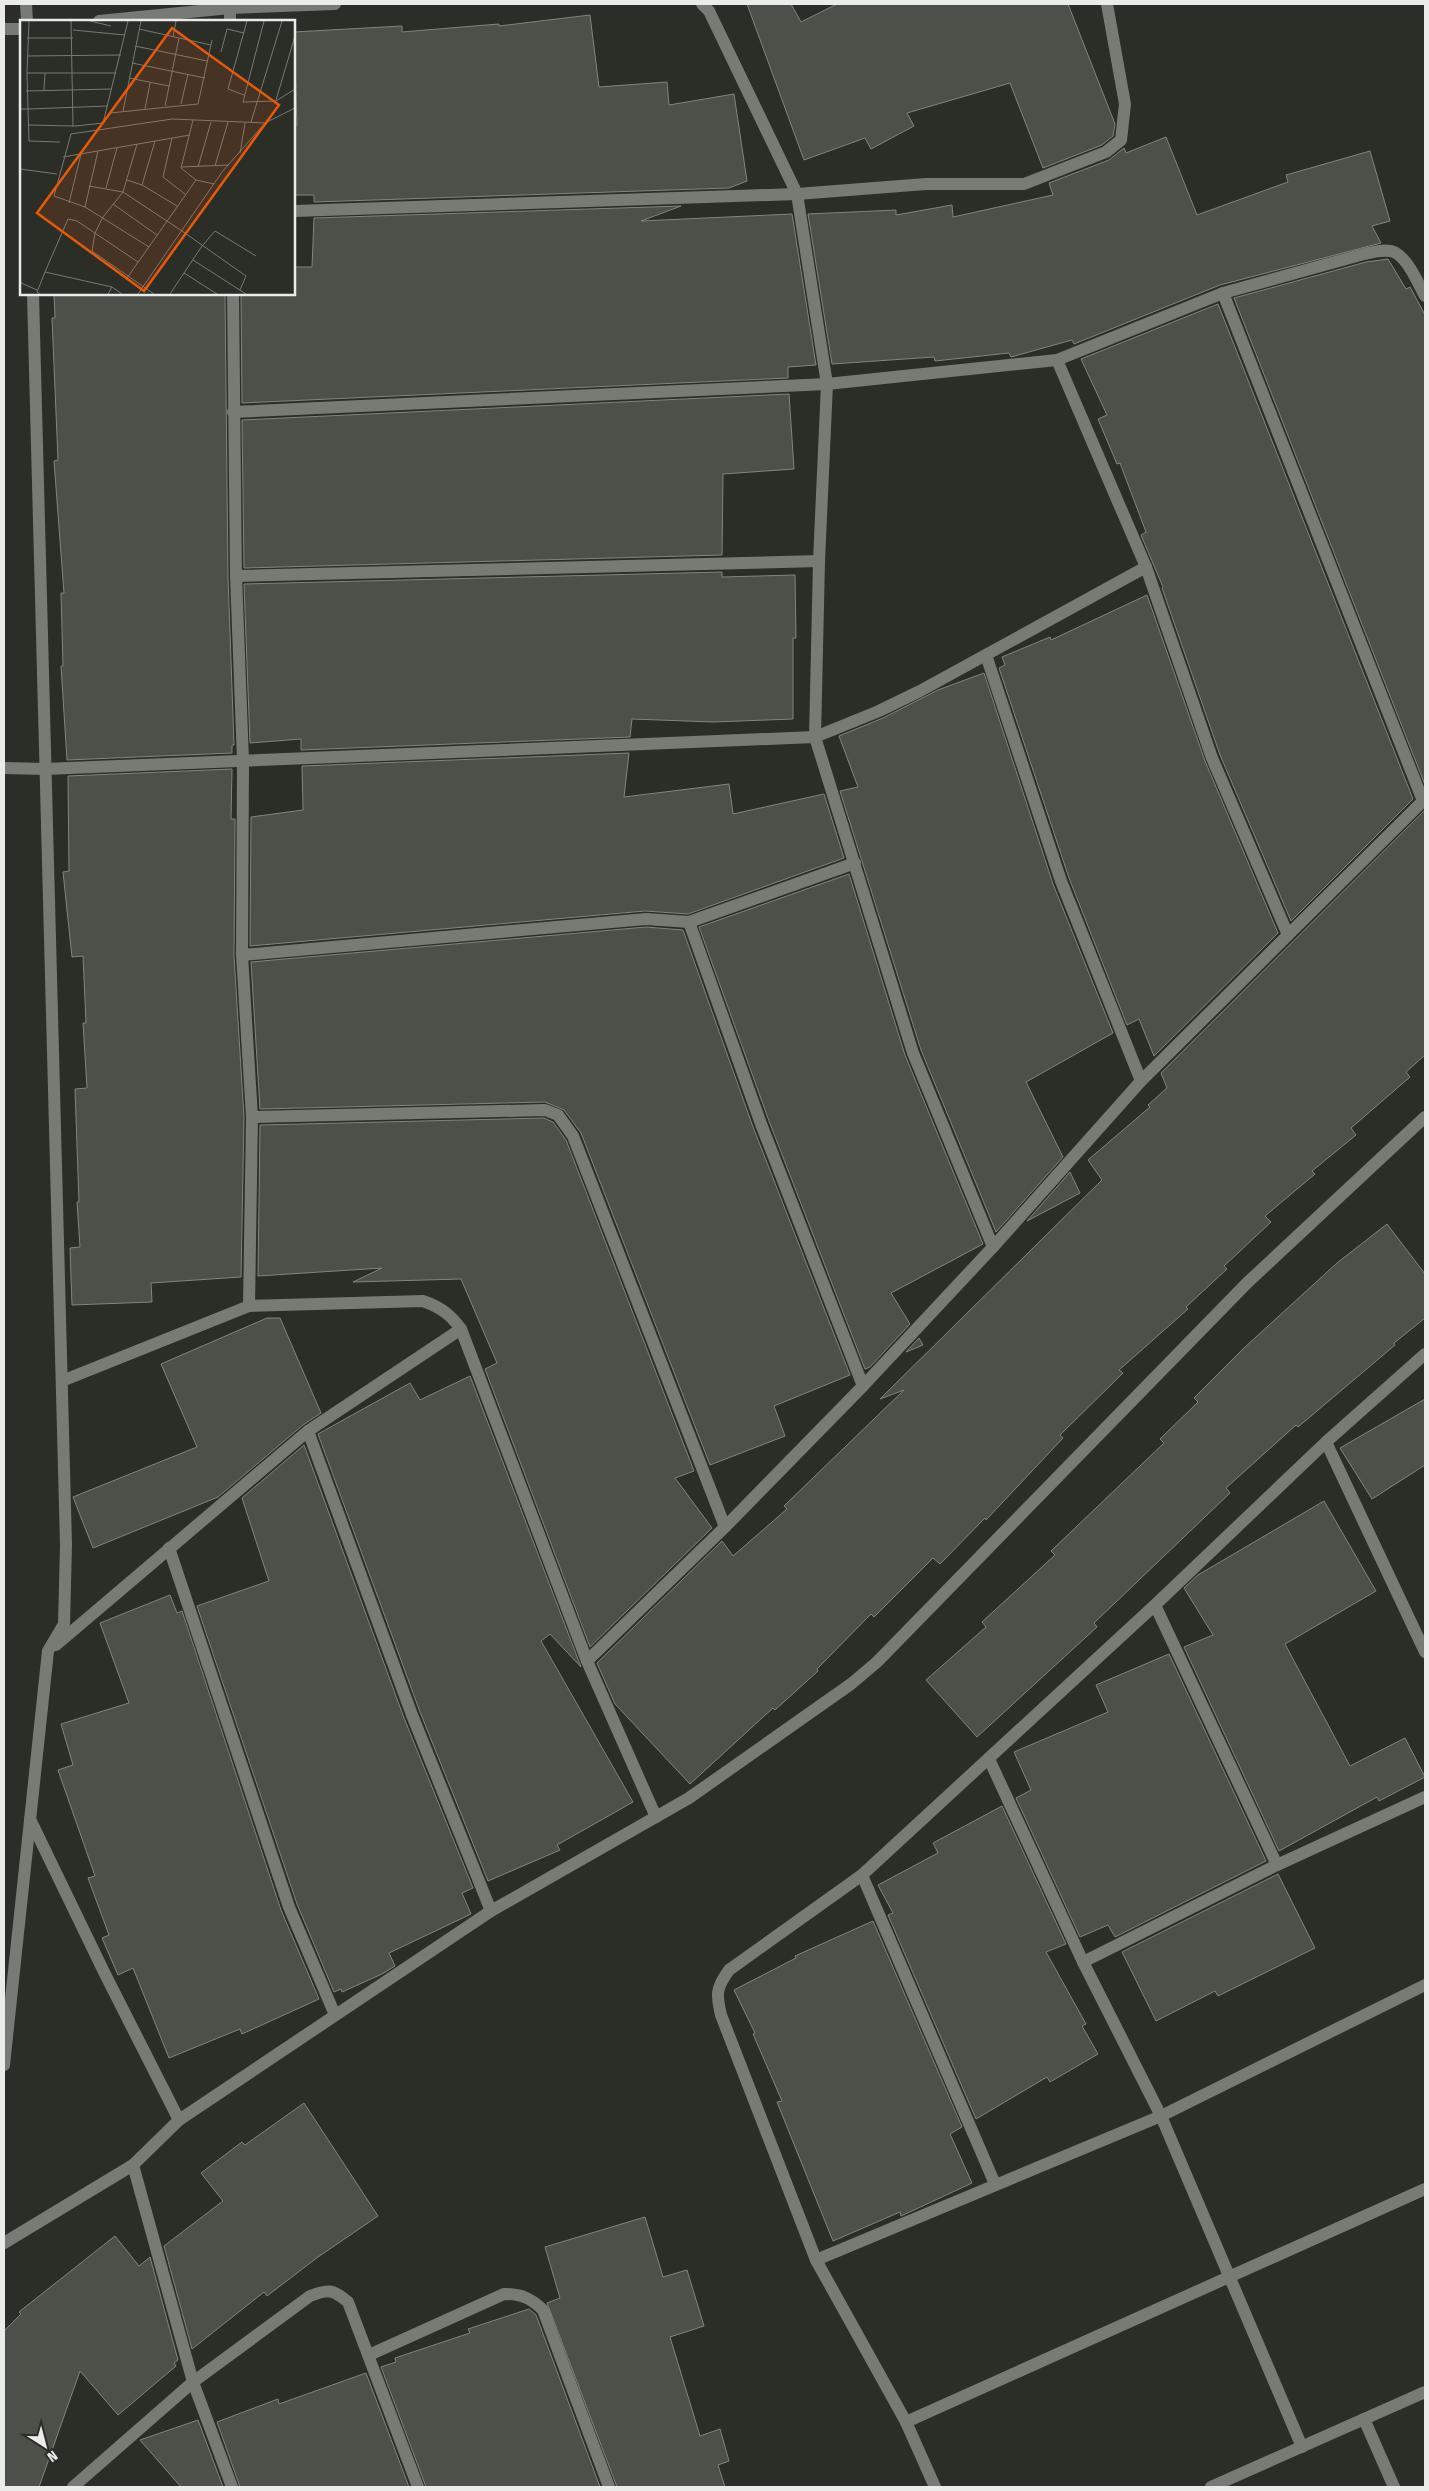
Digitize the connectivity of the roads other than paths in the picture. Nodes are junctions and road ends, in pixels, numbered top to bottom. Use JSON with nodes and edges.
{"nodes":[{"id":1,"x":26,"y":4,"type":"edge"},
{"id":2,"x":335,"y":4,"type":"edge"},
{"id":3,"x":702,"y":4,"type":"edge"},
{"id":4,"x":1107,"y":4,"type":"edge"},
{"id":5,"x":230,"y":8,"type":"junction"},
{"id":6,"x":27,"y":20,"type":"edge"},
{"id":7,"x":110,"y":20,"type":"edge"},
{"id":8,"x":230,"y":20,"type":"edge"},
{"id":9,"x":4,"y":29,"type":"edge"},
{"id":10,"x":20,"y":29,"type":"edge"},
{"id":11,"x":797,"y":194,"type":"junction"},
{"id":12,"x":295,"y":211,"type":"edge"},
{"id":13,"x":1223,"y":293,"type":"junction"},
{"id":14,"x":33,"y":295,"type":"edge"},
{"id":15,"x":233,"y":295,"type":"edge"},
{"id":16,"x":1425,"y":296,"type":"edge"},
{"id":17,"x":1057,"y":360,"type":"junction"},
{"id":18,"x":827,"y":384,"type":"junction"},
{"id":19,"x":234,"y":412,"type":"junction"},
{"id":20,"x":819,"y":561,"type":"junction"},
{"id":21,"x":1146,"y":567,"type":"junction"},
{"id":22,"x":236,"y":576,"type":"junction"},
{"id":23,"x":986,"y":655,"type":"junction"},
{"id":24,"x":815,"y":737,"type":"junction"},
{"id":25,"x":242,"y":760,"type":"junction"},
{"id":26,"x":4,"y":768,"type":"edge"},
{"id":27,"x":45,"y":768,"type":"junction"},
{"id":28,"x":1424,"y":800,"type":"edge"},
{"id":29,"x":855,"y":863,"type":"junction"},
{"id":30,"x":689,"y":922,"type":"junction"},
{"id":31,"x":1288,"y":936,"type":"junction"},
{"id":32,"x":242,"y":955,"type":"junction"},
{"id":33,"x":1140,"y":1082,"type":"junction"},
{"id":34,"x":1425,"y":1116,"type":"edge"},
{"id":35,"x":252,"y":1117,"type":"junction"},
{"id":36,"x":993,"y":1247,"type":"junction"},
{"id":37,"x":249,"y":1306,"type":"junction"},
{"id":38,"x":461,"y":1329,"type":"junction"},
{"id":39,"x":1425,"y":1354,"type":"edge"},
{"id":40,"x":62,"y":1380,"type":"junction"},
{"id":41,"x":863,"y":1386,"type":"junction"},
{"id":42,"x":308,"y":1431,"type":"junction"},
{"id":43,"x":1326,"y":1442,"type":"junction"},
{"id":44,"x":725,"y":1527,"type":"junction"},
{"id":45,"x":169,"y":1548,"type":"junction"},
{"id":46,"x":1155,"y":1604,"type":"junction"},
{"id":47,"x":48,"y":1651,"type":"junction"},
{"id":48,"x":1425,"y":1652,"type":"edge"},
{"id":49,"x":588,"y":1661,"type":"junction"},
{"id":50,"x":989,"y":1759,"type":"junction"},
{"id":51,"x":1425,"y":1797,"type":"edge"},
{"id":52,"x":656,"y":1817,"type":"junction"},
{"id":53,"x":30,"y":1819,"type":"junction"},
{"id":54,"x":1277,"y":1865,"type":"junction"},
{"id":55,"x":862,"y":1875,"type":"junction"},
{"id":56,"x":491,"y":1911,"type":"junction"},
{"id":57,"x":1083,"y":1962,"type":"junction"},
{"id":58,"x":1425,"y":1985,"type":"edge"},
{"id":59,"x":335,"y":2015,"type":"junction"},
{"id":60,"x":4,"y":2065,"type":"edge"},
{"id":61,"x":1161,"y":2116,"type":"junction"},
{"id":62,"x":179,"y":2120,"type":"junction"},
{"id":63,"x":133,"y":2165,"type":"junction"},
{"id":64,"x":995,"y":2184,"type":"junction"},
{"id":65,"x":1425,"y":2189,"type":"edge"},
{"id":66,"x":4,"y":2243,"type":"edge"},
{"id":67,"x":816,"y":2260,"type":"junction"},
{"id":68,"x":1229,"y":2277,"type":"junction"},
{"id":69,"x":369,"y":2355,"type":"junction"},
{"id":70,"x":193,"y":2382,"type":"junction"},
{"id":71,"x":1425,"y":2392,"type":"edge"},
{"id":72,"x":1364,"y":2420,"type":"junction"},
{"id":73,"x":906,"y":2422,"type":"junction"},
{"id":74,"x":1302,"y":2448,"type":"junction"},
{"id":75,"x":73,"y":2487,"type":"edge"},
{"id":76,"x":232,"y":2487,"type":"edge"},
{"id":77,"x":418,"y":2487,"type":"edge"},
{"id":78,"x":609,"y":2487,"type":"edge"},
{"id":79,"x":935,"y":2487,"type":"edge"},
{"id":80,"x":1211,"y":2487,"type":"edge"},
{"id":81,"x":1394,"y":2487,"type":"edge"}],
"edges":[{"from":1,"to":6,"type":"street"},
{"from":2,"to":5,"type":"street"},
{"from":3,"to":11,"type":"street"},
{"from":4,"to":11,"type":"street"},
{"from":5,"to":7,"type":"street"},
{"from":5,"to":8,"type":"street"},
{"from":9,"to":10,"type":"street"},
{"from":11,"to":12,"type":"street"},
{"from":11,"to":18,"type":"street"},
{"from":13,"to":16,"type":"street"},
{"from":13,"to":17,"type":"street"},
{"from":13,"to":28,"type":"street"},
{"from":14,"to":27,"type":"street"},
{"from":15,"to":19,"type":"street"},
{"from":17,"to":18,"type":"street"},
{"from":17,"to":21,"type":"street"},
{"from":18,"to":19,"type":"street"},
{"from":18,"to":20,"type":"street"},
{"from":19,"to":22,"type":"street"},
{"from":20,"to":22,"type":"street"},
{"from":20,"to":24,"type":"street"},
{"from":21,"to":23,"type":"street"},
{"from":21,"to":31,"type":"street"},
{"from":22,"to":25,"type":"street"},
{"from":23,"to":24,"type":"street"},
{"from":23,"to":33,"type":"street"},
{"from":24,"to":25,"type":"street"},
{"from":24,"to":29,"type":"street"},
{"from":25,"to":27,"type":"street"},
{"from":25,"to":32,"type":"street"},
{"from":26,"to":27,"type":"street"},
{"from":27,"to":40,"type":"street"},
{"from":28,"to":31,"type":"street"},
{"from":29,"to":30,"type":"street"},
{"from":29,"to":36,"type":"street"},
{"from":30,"to":32,"type":"street"},
{"from":30,"to":41,"type":"street"},
{"from":31,"to":33,"type":"street"},
{"from":32,"to":35,"type":"street"},
{"from":33,"to":36,"type":"street"},
{"from":34,"to":52,"type":"street"},
{"from":35,"to":37,"type":"street"},
{"from":35,"to":44,"type":"street"},
{"from":36,"to":41,"type":"street"},
{"from":37,"to":38,"type":"street"},
{"from":37,"to":40,"type":"street"},
{"from":38,"to":42,"type":"street"},
{"from":38,"to":49,"type":"street"},
{"from":39,"to":43,"type":"street"},
{"from":40,"to":47,"type":"street"},
{"from":41,"to":44,"type":"street"},
{"from":42,"to":45,"type":"street"},
{"from":42,"to":56,"type":"street"},
{"from":43,"to":46,"type":"street"},
{"from":43,"to":48,"type":"street"},
{"from":44,"to":49,"type":"street"},
{"from":45,"to":47,"type":"street"},
{"from":45,"to":59,"type":"street"},
{"from":46,"to":50,"type":"street"},
{"from":46,"to":54,"type":"street"},
{"from":47,"to":53,"type":"street"},
{"from":49,"to":52,"type":"street"},
{"from":50,"to":55,"type":"street"},
{"from":50,"to":57,"type":"street"},
{"from":51,"to":54,"type":"street"},
{"from":52,"to":56,"type":"street"},
{"from":53,"to":60,"type":"street"},
{"from":53,"to":62,"type":"street"},
{"from":54,"to":57,"type":"street"},
{"from":55,"to":64,"type":"street"},
{"from":55,"to":67,"type":"street"},
{"from":56,"to":59,"type":"street"},
{"from":57,"to":61,"type":"street"},
{"from":58,"to":61,"type":"street"},
{"from":59,"to":62,"type":"street"},
{"from":61,"to":64,"type":"street"},
{"from":61,"to":68,"type":"street"},
{"from":62,"to":63,"type":"street"},
{"from":63,"to":66,"type":"street"},
{"from":63,"to":70,"type":"street"},
{"from":64,"to":67,"type":"street"},
{"from":65,"to":68,"type":"street"},
{"from":67,"to":73,"type":"street"},
{"from":68,"to":73,"type":"street"},
{"from":68,"to":74,"type":"street"},
{"from":69,"to":70,"type":"street"},
{"from":69,"to":77,"type":"street"},
{"from":69,"to":78,"type":"street"},
{"from":70,"to":75,"type":"street"},
{"from":70,"to":76,"type":"street"},
{"from":71,"to":72,"type":"street"},
{"from":72,"to":74,"type":"street"},
{"from":72,"to":81,"type":"street"},
{"from":73,"to":79,"type":"street"},
{"from":74,"to":80,"type":"street"}]}
